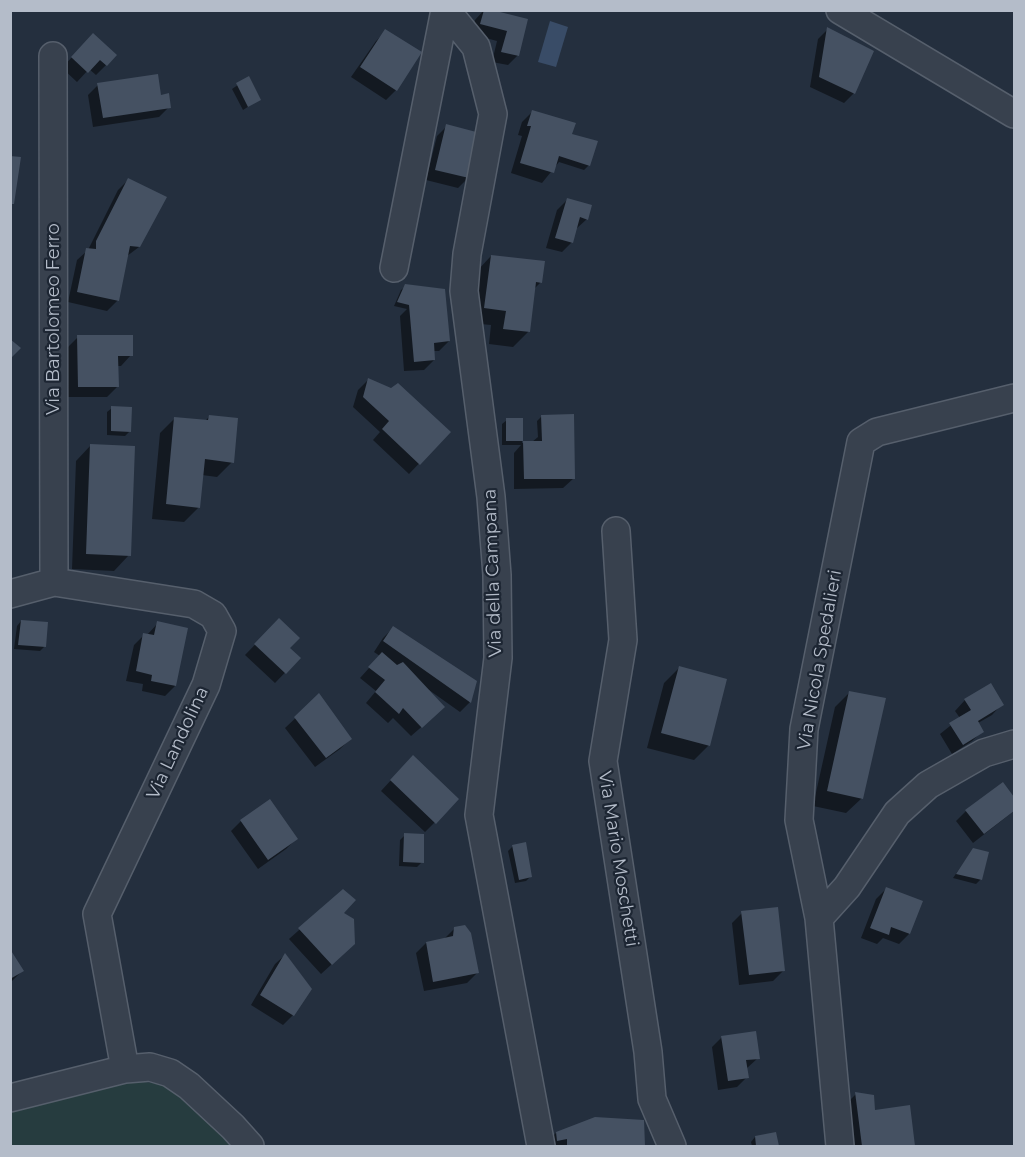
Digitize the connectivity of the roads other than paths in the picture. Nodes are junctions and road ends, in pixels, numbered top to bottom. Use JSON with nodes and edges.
{"nodes":[{"id":1,"x":840,"y":10,"type":"edge"},
{"id":2,"x":446,"y":11,"type":"edge"},
{"id":3,"x":53,"y":56,"type":"dead end"},
{"id":4,"x":1014,"y":114,"type":"edge"},
{"id":5,"x":394,"y":268,"type":"dead end"},
{"id":6,"x":1014,"y":398,"type":"edge"},
{"id":7,"x":616,"y":531,"type":"dead end"},
{"id":8,"x":54,"y":582,"type":"junction"},
{"id":9,"x":10,"y":594,"type":"edge"},
{"id":10,"x":1014,"y":744,"type":"edge"},
{"id":11,"x":819,"y":918,"type":"junction"},
{"id":12,"x":125,"y":1069,"type":"junction"},
{"id":13,"x":10,"y":1098,"type":"edge"},
{"id":14,"x":250,"y":1146,"type":"edge"},
{"id":15,"x":541,"y":1146,"type":"edge"},
{"id":16,"x":672,"y":1146,"type":"edge"},
{"id":17,"x":840,"y":1146,"type":"edge"}],
"edges":[{"from":1,"to":4,"type":"street"},
{"from":2,"to":5,"type":"street"},
{"from":2,"to":15,"type":"street","name":"Via della Campana"},
{"from":3,"to":8,"type":"street","name":"Via Bartolomeo Ferro"},
{"from":6,"to":11,"type":"street","name":"Via Nicola Spedalieri"},
{"from":7,"to":16,"type":"street","name":"Via Mario Moschetti"},
{"from":8,"to":9,"type":"street","name":"Via Landolina"},
{"from":8,"to":12,"type":"street","name":"Via Landolina"},
{"from":10,"to":11,"type":"street"},
{"from":11,"to":17,"type":"street","name":"Via Nicola Spedalieri"},
{"from":12,"to":13,"type":"street"},
{"from":12,"to":14,"type":"street"}]}
